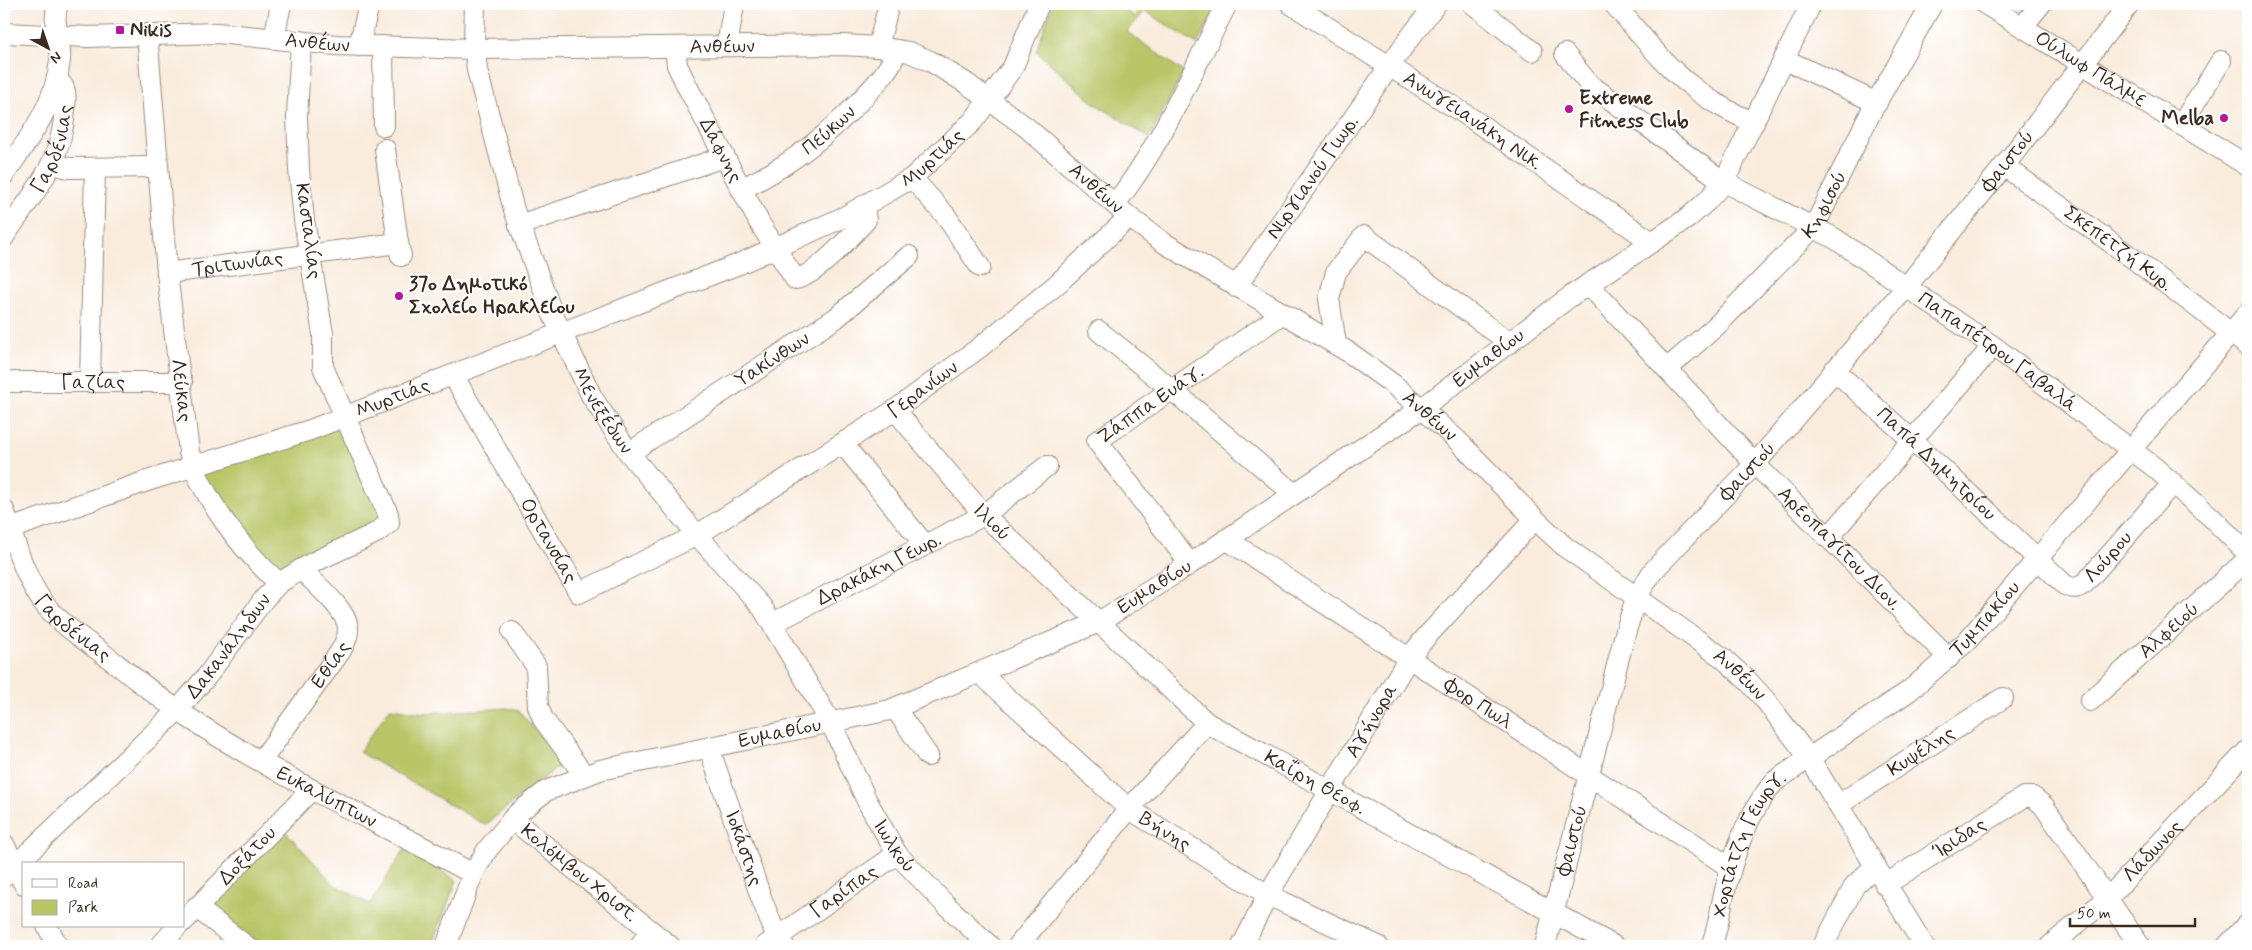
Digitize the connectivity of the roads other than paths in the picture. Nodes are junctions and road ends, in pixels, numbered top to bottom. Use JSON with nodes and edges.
{"nodes":[{"id":1,"x":58,"y":4,"type":"edge"},
{"id":2,"x":281,"y":4,"type":"edge"},
{"id":3,"x":369,"y":4,"type":"edge"},
{"id":4,"x":475,"y":4,"type":"edge"},
{"id":5,"x":734,"y":4,"type":"edge"},
{"id":6,"x":889,"y":4,"type":"edge"},
{"id":7,"x":1039,"y":4,"type":"edge"},
{"id":8,"x":1226,"y":4,"type":"edge"},
{"id":9,"x":1291,"y":4,"type":"edge"},
{"id":10,"x":1436,"y":4,"type":"edge"},
{"id":11,"x":1472,"y":4,"type":"edge"},
{"id":12,"x":1614,"y":4,"type":"edge"},
{"id":13,"x":1811,"y":4,"type":"edge"},
{"id":14,"x":1932,"y":4,"type":"edge"},
{"id":15,"x":1985,"y":4,"type":"edge"},
{"id":16,"x":2041,"y":4,"type":"edge"},
{"id":17,"x":2129,"y":4,"type":"edge"},
{"id":18,"x":2024,"y":26,"type":"junction"},
{"id":19,"x":4,"y":33,"type":"edge"},
{"id":20,"x":147,"y":34,"type":"junction"},
{"id":21,"x":58,"y":36,"type":"junction"},
{"id":22,"x":274,"y":38,"type":"junction"},
{"id":23,"x":301,"y":41,"type":"junction"},
{"id":24,"x":360,"y":46,"type":"junction"},
{"id":25,"x":383,"y":46,"type":"junction"},
{"id":26,"x":727,"y":46,"type":"junction"},
{"id":27,"x":675,"y":47,"type":"junction"},
{"id":28,"x":878,"y":47,"type":"junction"},
{"id":29,"x":474,"y":49,"type":"junction"},
{"id":30,"x":898,"y":50,"type":"junction"},
{"id":31,"x":1532,"y":50,"type":"dead end"},
{"id":32,"x":1565,"y":54,"type":"dead end"},
{"id":33,"x":1784,"y":59,"type":"junction"},
{"id":34,"x":2221,"y":61,"type":"dead end"},
{"id":35,"x":2084,"y":64,"type":"junction"},
{"id":36,"x":1390,"y":67,"type":"junction"},
{"id":37,"x":57,"y":81,"type":"junction"},
{"id":38,"x":990,"y":100,"type":"junction"},
{"id":39,"x":1877,"y":103,"type":"junction"},
{"id":40,"x":1754,"y":123,"type":"junction"},
{"id":41,"x":2181,"y":125,"type":"junction"},
{"id":42,"x":384,"y":126,"type":"dead end"},
{"id":43,"x":385,"y":149,"type":"dead end"},
{"id":44,"x":724,"y":157,"type":"junction"},
{"id":45,"x":53,"y":164,"type":"junction"},
{"id":46,"x":2004,"y":166,"type":"junction"},
{"id":47,"x":2248,"y":166,"type":"edge"},
{"id":48,"x":158,"y":167,"type":"junction"},
{"id":49,"x":95,"y":168,"type":"junction"},
{"id":50,"x":4,"y":175,"type":"edge"},
{"id":51,"x":912,"y":178,"type":"junction"},
{"id":52,"x":1724,"y":182,"type":"junction"},
{"id":53,"x":741,"y":189,"type":"junction"},
{"id":54,"x":864,"y":207,"type":"junction"},
{"id":55,"x":1122,"y":211,"type":"junction"},
{"id":56,"x":518,"y":225,"type":"junction"},
{"id":57,"x":1814,"y":227,"type":"junction"},
{"id":58,"x":4,"y":237,"type":"edge"},
{"id":59,"x":1652,"y":242,"type":"junction"},
{"id":60,"x":775,"y":248,"type":"junction"},
{"id":61,"x":311,"y":254,"type":"junction"},
{"id":62,"x":910,"y":256,"type":"dead end"},
{"id":63,"x":980,"y":267,"type":"dead end"},
{"id":64,"x":168,"y":273,"type":"junction"},
{"id":65,"x":1588,"y":284,"type":"junction"},
{"id":66,"x":1907,"y":286,"type":"junction"},
{"id":67,"x":1236,"y":287,"type":"junction"},
{"id":68,"x":2248,"y":313,"type":"edge"},
{"id":69,"x":1282,"y":314,"type":"junction"},
{"id":70,"x":1099,"y":331,"type":"dead end"},
{"id":71,"x":560,"y":332,"type":"junction"},
{"id":72,"x":2231,"y":334,"type":"junction"},
{"id":73,"x":1510,"y":343,"type":"junction"},
{"id":74,"x":1336,"y":344,"type":"junction"},
{"id":75,"x":1994,"y":346,"type":"junction"},
{"id":76,"x":2248,"y":346,"type":"edge"},
{"id":77,"x":1667,"y":369,"type":"junction"},
{"id":78,"x":1834,"y":370,"type":"junction"},
{"id":79,"x":453,"y":374,"type":"junction"},
{"id":80,"x":4,"y":382,"type":"edge"},
{"id":81,"x":90,"y":382,"type":"junction"},
{"id":82,"x":182,"y":382,"type":"junction"},
{"id":83,"x":1171,"y":389,"type":"junction"},
{"id":84,"x":1422,"y":408,"type":"junction"},
{"id":85,"x":895,"y":410,"type":"junction"},
{"id":86,"x":345,"y":416,"type":"junction"},
{"id":87,"x":1912,"y":440,"type":"junction"},
{"id":88,"x":843,"y":444,"type":"junction"},
{"id":89,"x":2132,"y":449,"type":"junction"},
{"id":90,"x":629,"y":453,"type":"junction"},
{"id":91,"x":1754,"y":464,"type":"junction"},
{"id":92,"x":193,"y":466,"type":"junction"},
{"id":93,"x":1048,"y":466,"type":"dead end"},
{"id":94,"x":2173,"y":483,"type":"junction"},
{"id":95,"x":1294,"y":494,"type":"junction"},
{"id":96,"x":984,"y":515,"type":"junction"},
{"id":97,"x":1535,"y":519,"type":"junction"},
{"id":98,"x":6,"y":523,"type":"edge"},
{"id":99,"x":697,"y":535,"type":"junction"},
{"id":100,"x":1828,"y":538,"type":"junction"},
{"id":101,"x":1226,"y":539,"type":"junction"},
{"id":102,"x":925,"y":545,"type":"junction"},
{"id":103,"x":2248,"y":554,"type":"edge"},
{"id":104,"x":2037,"y":558,"type":"junction"},
{"id":105,"x":2248,"y":559,"type":"edge"},
{"id":106,"x":1190,"y":564,"type":"junction"},
{"id":107,"x":301,"y":569,"type":"junction"},
{"id":108,"x":279,"y":583,"type":"junction"},
{"id":109,"x":1636,"y":598,"type":"junction"},
{"id":110,"x":1099,"y":622,"type":"junction"},
{"id":111,"x":773,"y":623,"type":"junction"},
{"id":112,"x":512,"y":632,"type":"dead end"},
{"id":113,"x":1949,"y":658,"type":"junction"},
{"id":114,"x":1408,"y":659,"type":"junction"},
{"id":115,"x":980,"y":673,"type":"junction"},
{"id":116,"x":2003,"y":698,"type":"dead end"},
{"id":117,"x":2090,"y":701,"type":"dead end"},
{"id":118,"x":895,"y":708,"type":"junction"},
{"id":119,"x":180,"y":712,"type":"junction"},
{"id":120,"x":830,"y":722,"type":"junction"},
{"id":121,"x":1207,"y":723,"type":"junction"},
{"id":122,"x":709,"y":748,"type":"junction"},
{"id":123,"x":2248,"y":750,"type":"edge"},
{"id":124,"x":928,"y":756,"type":"dead end"},
{"id":125,"x":1810,"y":759,"type":"junction"},
{"id":126,"x":261,"y":761,"type":"junction"},
{"id":127,"x":1590,"y":774,"type":"junction"},
{"id":128,"x":584,"y":775,"type":"junction"},
{"id":129,"x":311,"y":790,"type":"junction"},
{"id":130,"x":1332,"y":791,"type":"junction"},
{"id":131,"x":1838,"y":805,"type":"junction"},
{"id":132,"x":1129,"y":809,"type":"junction"},
{"id":133,"x":512,"y":819,"type":"junction"},
{"id":134,"x":4,"y":844,"type":"edge"},
{"id":135,"x":897,"y":854,"type":"junction"},
{"id":136,"x":1874,"y":867,"type":"junction"},
{"id":137,"x":1730,"y":868,"type":"junction"},
{"id":138,"x":9,"y":871,"type":"edge"},
{"id":139,"x":474,"y":874,"type":"junction"},
{"id":140,"x":22,"y":882,"type":"edge"},
{"id":141,"x":1885,"y":885,"type":"junction"},
{"id":142,"x":1268,"y":895,"type":"junction"},
{"id":143,"x":2108,"y":898,"type":"junction"},
{"id":144,"x":190,"y":914,"type":"edge"},
{"id":145,"x":1554,"y":914,"type":"junction"},
{"id":146,"x":2248,"y":923,"type":"edge"},
{"id":147,"x":48,"y":928,"type":"edge"},
{"id":148,"x":176,"y":928,"type":"edge"},
{"id":149,"x":645,"y":938,"type":"edge"},
{"id":150,"x":776,"y":943,"type":"edge"},
{"id":151,"x":58,"y":946,"type":"edge"},
{"id":152,"x":160,"y":946,"type":"edge"},
{"id":153,"x":246,"y":946,"type":"edge"},
{"id":154,"x":446,"y":946,"type":"edge"},
{"id":155,"x":670,"y":946,"type":"edge"},
{"id":156,"x":990,"y":946,"type":"edge"},
{"id":157,"x":1018,"y":946,"type":"edge"},
{"id":158,"x":1242,"y":946,"type":"edge"},
{"id":159,"x":1378,"y":946,"type":"edge"},
{"id":160,"x":1545,"y":946,"type":"edge"},
{"id":161,"x":1614,"y":946,"type":"edge"},
{"id":162,"x":1711,"y":946,"type":"edge"},
{"id":163,"x":1823,"y":946,"type":"edge"},
{"id":164,"x":1924,"y":946,"type":"edge"},
{"id":165,"x":2050,"y":946,"type":"edge"},
{"id":166,"x":2140,"y":946,"type":"edge"},
{"id":167,"x":2227,"y":946,"type":"edge"}],
"edges":[{"from":1,"to":21,"type":"street"},
{"from":2,"to":22,"type":"street"},
{"from":3,"to":24,"type":"street"},
{"from":4,"to":29,"type":"street","name":"Μενεξέδων"},
{"from":5,"to":26,"type":"street"},
{"from":6,"to":28,"type":"street"},
{"from":7,"to":38,"type":"street","name":"Μυρτιάς"},
{"from":8,"to":55,"type":"street","name":"Γερανίων"},
{"from":9,"to":36,"type":"street","name":"Ανωγειανάκη Νικ."},
{"from":10,"to":36,"type":"street","name":"Νιργιανού Γιωρ."},
{"from":11,"to":31,"type":"street"},
{"from":12,"to":40,"type":"street"},
{"from":13,"to":33,"type":"street","name":"Ευμαθίου"},
{"from":14,"to":39,"type":"street","name":"Κηφισού"},
{"from":15,"to":18,"type":"street","name":"Ούλωφ Πάλμε"},
{"from":16,"to":18,"type":"street"},
{"from":17,"to":35,"type":"street","name":"Φαιστού"},
{"from":18,"to":35,"type":"street","name":"Ούλωφ Πάλμε"},
{"from":19,"to":21,"type":"street","name":"Ανθέων"},
{"from":20,"to":21,"type":"street","name":"Ανθέων"},
{"from":20,"to":22,"type":"street","name":"Ανθέων"},
{"from":20,"to":48,"type":"street","name":"Λεύκας"},
{"from":21,"to":37,"type":"street"},
{"from":22,"to":23,"type":"street","name":"Ανθέων"},
{"from":23,"to":24,"type":"street","name":"Ανθέων"},
{"from":23,"to":61,"type":"street","name":"Κασταλίας"},
{"from":24,"to":25,"type":"street","name":"Ανθέων"},
{"from":25,"to":29,"type":"street","name":"Ανθέων"},
{"from":25,"to":42,"type":"street"},
{"from":26,"to":27,"type":"street","name":"Ανθέων"},
{"from":26,"to":28,"type":"street","name":"Ανθέων"},
{"from":27,"to":29,"type":"street","name":"Ανθέων"},
{"from":27,"to":44,"type":"street","name":"Δάφνης"},
{"from":28,"to":30,"type":"street","name":"Ανθέων"},
{"from":29,"to":56,"type":"street","name":"Μενεξέδων"},
{"from":30,"to":38,"type":"street","name":"Ανθέων"},
{"from":30,"to":53,"type":"street","name":"Πεύκων"},
{"from":32,"to":52,"type":"street","name":"Παπαπέτρου Γαβαλά"},
{"from":33,"to":39,"type":"street"},
{"from":33,"to":40,"type":"street","name":"Ευμαθίου"},
{"from":34,"to":41,"type":"street"},
{"from":35,"to":41,"type":"street","name":"Ούλωφ Πάλμε"},
{"from":35,"to":46,"type":"street","name":"Φαιστού"},
{"from":36,"to":59,"type":"street","name":"Ανωγειανάκη Νικ."},
{"from":36,"to":67,"type":"street","name":"Νιργιανού Γιωρ."},
{"from":37,"to":45,"type":"street","name":"Γαρδένιας"},
{"from":37,"to":50,"type":"street"},
{"from":38,"to":51,"type":"street","name":"Μυρτιάς"},
{"from":38,"to":55,"type":"street","name":"Ανθέων"},
{"from":39,"to":57,"type":"street","name":"Κηφισού"},
{"from":40,"to":52,"type":"street","name":"Ευμαθίου"},
{"from":41,"to":47,"type":"street","name":"Ούλωφ Πάλμε"},
{"from":43,"to":61,"type":"street","name":"Τριτωνίας"},
{"from":44,"to":53,"type":"street","name":"Δάφνης"},
{"from":44,"to":56,"type":"street"},
{"from":45,"to":49,"type":"street"},
{"from":45,"to":58,"type":"street","name":"Γαρδένιας"},
{"from":46,"to":66,"type":"street","name":"Φαιστού"},
{"from":46,"to":72,"type":"street","name":"Σκεπετζή Κυρ."},
{"from":48,"to":49,"type":"street"},
{"from":48,"to":64,"type":"street","name":"Λεύκας"},
{"from":49,"to":81,"type":"street"},
{"from":51,"to":54,"type":"street","name":"Μυρτιάς"},
{"from":51,"to":63,"type":"street"},
{"from":52,"to":57,"type":"street","name":"Παπαπέτρου Γαβαλά"},
{"from":52,"to":59,"type":"street","name":"Ευμαθίου"},
{"from":53,"to":60,"type":"street","name":"Δάφνης"},
{"from":54,"to":60,"type":"street","name":"Μυρτιάς"},
{"from":54,"to":60,"type":"street"},
{"from":55,"to":67,"type":"street","name":"Ανθέων"},
{"from":55,"to":85,"type":"street","name":"Γερανίων"},
{"from":56,"to":71,"type":"street","name":"Μενεξέδων"},
{"from":57,"to":66,"type":"street","name":"Παπαπέτρου Γαβαλά"},
{"from":57,"to":77,"type":"street","name":"Κηφισού"},
{"from":59,"to":65,"type":"street","name":"Ευμαθίου"},
{"from":60,"to":71,"type":"street","name":"Μυρτιάς"},
{"from":61,"to":64,"type":"street","name":"Τριτωνίας"},
{"from":61,"to":86,"type":"street","name":"Κασταλίας"},
{"from":62,"to":90,"type":"street","name":"Υακίνθων"},
{"from":64,"to":82,"type":"street","name":"Λεύκας"},
{"from":65,"to":73,"type":"street","name":"Ευμαθίου"},
{"from":65,"to":77,"type":"street","name":"Αρεοπαγίτου Διον."},
{"from":66,"to":75,"type":"street","name":"Παπαπέτρου Γαβαλά"},
{"from":66,"to":78,"type":"street","name":"Φαιστού"},
{"from":67,"to":69,"type":"street","name":"Ανθέων"},
{"from":68,"to":72,"type":"street","name":"Τυμπακίου"},
{"from":69,"to":74,"type":"street","name":"Ανθέων"},
{"from":69,"to":83,"type":"street","name":"Ζάππα Ευάγ."},
{"from":70,"to":83,"type":"street"},
{"from":71,"to":79,"type":"street","name":"Μυρτιάς"},
{"from":71,"to":90,"type":"street","name":"Μενεξέδων"},
{"from":72,"to":76,"type":"street","name":"Σκεπετζή Κυρ."},
{"from":72,"to":89,"type":"street","name":"Τυμπακίου"},
{"from":73,"to":74,"type":"street"},
{"from":73,"to":84,"type":"street","name":"Ευμαθίου"},
{"from":74,"to":84,"type":"street","name":"Ανθέων"},
{"from":75,"to":87,"type":"street"},
{"from":75,"to":89,"type":"street","name":"Παπαπέτρου Γαβαλά"},
{"from":77,"to":91,"type":"street","name":"Αρεοπαγίτου Διον."},
{"from":78,"to":87,"type":"street","name":"Παπά Δημητρίου"},
{"from":78,"to":91,"type":"street","name":"Φαιστού"},
{"from":79,"to":86,"type":"street","name":"Μυρτιάς"},
{"from":79,"to":99,"type":"street","name":"Ορτανσίας"},
{"from":80,"to":81,"type":"street","name":"Γαζίας"},
{"from":81,"to":82,"type":"street","name":"Γαζίας"},
{"from":82,"to":92,"type":"street","name":"Λεύκας"},
{"from":83,"to":95,"type":"street"},
{"from":83,"to":106,"type":"street","name":"Ζάππα Ευάγ."},
{"from":84,"to":95,"type":"street","name":"Ευμαθίου"},
{"from":84,"to":97,"type":"street","name":"Ανθέων"},
{"from":85,"to":88,"type":"street","name":"Γερανίων"},
{"from":85,"to":96,"type":"street","name":"Ιλιού"},
{"from":86,"to":92,"type":"street","name":"Μυρτιάς"},
{"from":86,"to":107,"type":"street","name":"Δακανάληδων"},
{"from":87,"to":100,"type":"street"},
{"from":87,"to":104,"type":"street","name":"Παπά Δημητρίου"},
{"from":88,"to":99,"type":"street","name":"Γερανίων"},
{"from":88,"to":102,"type":"street"},
{"from":89,"to":94,"type":"street","name":"Παπαπέτρου Γαβαλά"},
{"from":89,"to":104,"type":"street","name":"Τυμπακίου"},
{"from":90,"to":99,"type":"street","name":"Μενεξέδων"},
{"from":91,"to":100,"type":"street","name":"Αρεοπαγίτου Διον."},
{"from":91,"to":109,"type":"street","name":"Φαιστού"},
{"from":92,"to":98,"type":"street","name":"Μυρτιάς"},
{"from":92,"to":108,"type":"street","name":"Λεύκας"},
{"from":93,"to":96,"type":"street","name":"Δρακάκη Γεωρ."},
{"from":94,"to":103,"type":"street","name":"Παπαπέτρου Γαβαλά"},
{"from":94,"to":104,"type":"street","name":"Λούρου"},
{"from":95,"to":101,"type":"street","name":"Ευμαθίου"},
{"from":96,"to":102,"type":"street","name":"Δρακάκη Γεωρ."},
{"from":96,"to":110,"type":"street","name":"Ιλιού"},
{"from":97,"to":109,"type":"street","name":"Ανθέων"},
{"from":97,"to":114,"type":"street","name":"Αγήνορα"},
{"from":98,"to":119,"type":"street","name":"Γαρδένιας"},
{"from":99,"to":111,"type":"street","name":"Μενεξέδων"},
{"from":100,"to":113,"type":"street","name":"Αρεοπαγίτου Διον."},
{"from":101,"to":106,"type":"street","name":"Ευμαθίου"},
{"from":101,"to":114,"type":"street","name":"Φορ Πωλ"},
{"from":102,"to":111,"type":"street","name":"Δρακάκη Γεωρ."},
{"from":104,"to":113,"type":"street","name":"Τυμπακίου"},
{"from":105,"to":117,"type":"street","name":"Αλφειού"},
{"from":106,"to":110,"type":"street","name":"Ευμαθίου"},
{"from":107,"to":108,"type":"street","name":"Δακανάληδων"},
{"from":107,"to":126,"type":"street","name":"Εθίας"},
{"from":108,"to":119,"type":"street","name":"Δακανάληδων"},
{"from":109,"to":125,"type":"street","name":"Ανθέων"},
{"from":109,"to":127,"type":"street","name":"Φαιστού"},
{"from":110,"to":115,"type":"street","name":"Ευμαθίου"},
{"from":110,"to":121,"type":"street","name":"Καΐρη Θεοφ."},
{"from":111,"to":120,"type":"street","name":"Μενεξέδων"},
{"from":112,"to":128,"type":"street"},
{"from":113,"to":125,"type":"street","name":"Τυμπακίου"},
{"from":114,"to":127,"type":"street","name":"Φορ Πωλ"},
{"from":114,"to":130,"type":"street","name":"Αγήνορα"},
{"from":115,"to":118,"type":"street","name":"Ευμαθίου"},
{"from":115,"to":132,"type":"street","name":"Βήνης"},
{"from":116,"to":131,"type":"street","name":"Κυψέλης"},
{"from":118,"to":120,"type":"street","name":"Ευμαθίου"},
{"from":118,"to":124,"type":"street"},
{"from":119,"to":126,"type":"street","name":"Ευκαλύπτων"},
{"from":119,"to":138,"type":"street","name":"Δακανάληδων"},
{"from":120,"to":122,"type":"street","name":"Ευμαθίου"},
{"from":120,"to":135,"type":"street","name":"Ιωλκού"},
{"from":121,"to":130,"type":"street","name":"Καΐρη Θεοφ."},
{"from":121,"to":132,"type":"street"},
{"from":122,"to":128,"type":"street","name":"Ευμαθίου"},
{"from":122,"to":150,"type":"street","name":"Ιοκάστης"},
{"from":123,"to":143,"type":"street","name":"Λάδωνος"},
{"from":125,"to":131,"type":"street","name":"Ανθέων"},
{"from":125,"to":137,"type":"street","name":"Χορτάτζη Γεωργ."},
{"from":126,"to":129,"type":"street","name":"Ευκαλύπτων"},
{"from":127,"to":137,"type":"street","name":"Φορ Πωλ"},
{"from":127,"to":145,"type":"street","name":"Φαιστού"},
{"from":128,"to":133,"type":"street","name":"Ευμαθίου"},
{"from":129,"to":139,"type":"street","name":"Ευκαλύπτων"},
{"from":129,"to":144,"type":"street","name":"Δοξάτου"},
{"from":130,"to":142,"type":"street","name":"Αγήνορα"},
{"from":130,"to":145,"type":"street","name":"Καΐρη Θεοφ."},
{"from":131,"to":136,"type":"street","name":"Ανθέων"},
{"from":132,"to":142,"type":"street","name":"Βήνης"},
{"from":132,"to":157,"type":"street"},
{"from":133,"to":139,"type":"street","name":"Ευμαθίου"},
{"from":133,"to":149,"type":"street","name":"Κολόμβου Χριστ."},
{"from":134,"to":138,"type":"street"},
{"from":135,"to":150,"type":"street","name":"Γαρίπας"},
{"from":135,"to":156,"type":"street","name":"Ιωλκού"},
{"from":136,"to":141,"type":"street","name":"Ανθέων"},
{"from":136,"to":163,"type":"street"},
{"from":137,"to":162,"type":"street","name":"Χορτάτζη Γεωργ."},
{"from":138,"to":140,"type":"street"},
{"from":139,"to":154,"type":"street","name":"Ευμαθίου"},
{"from":141,"to":143,"type":"street","name":"Ίριδας"},
{"from":141,"to":164,"type":"street","name":"Ανθέων"},
{"from":142,"to":158,"type":"street","name":"Αγήνορα"},
{"from":142,"to":159,"type":"street","name":"Βήνης"},
{"from":143,"to":165,"type":"street","name":"Λάδωνος"},
{"from":143,"to":166,"type":"street"},
{"from":144,"to":153,"type":"street"},
{"from":145,"to":160,"type":"street","name":"Φαιστού"},
{"from":145,"to":161,"type":"street","name":"Καΐρη Θεοφ."},
{"from":146,"to":167,"type":"street"},
{"from":147,"to":151,"type":"street"},
{"from":148,"to":152,"type":"street"},
{"from":149,"to":155,"type":"street","name":"Κολόμβου Χριστ."}]}
